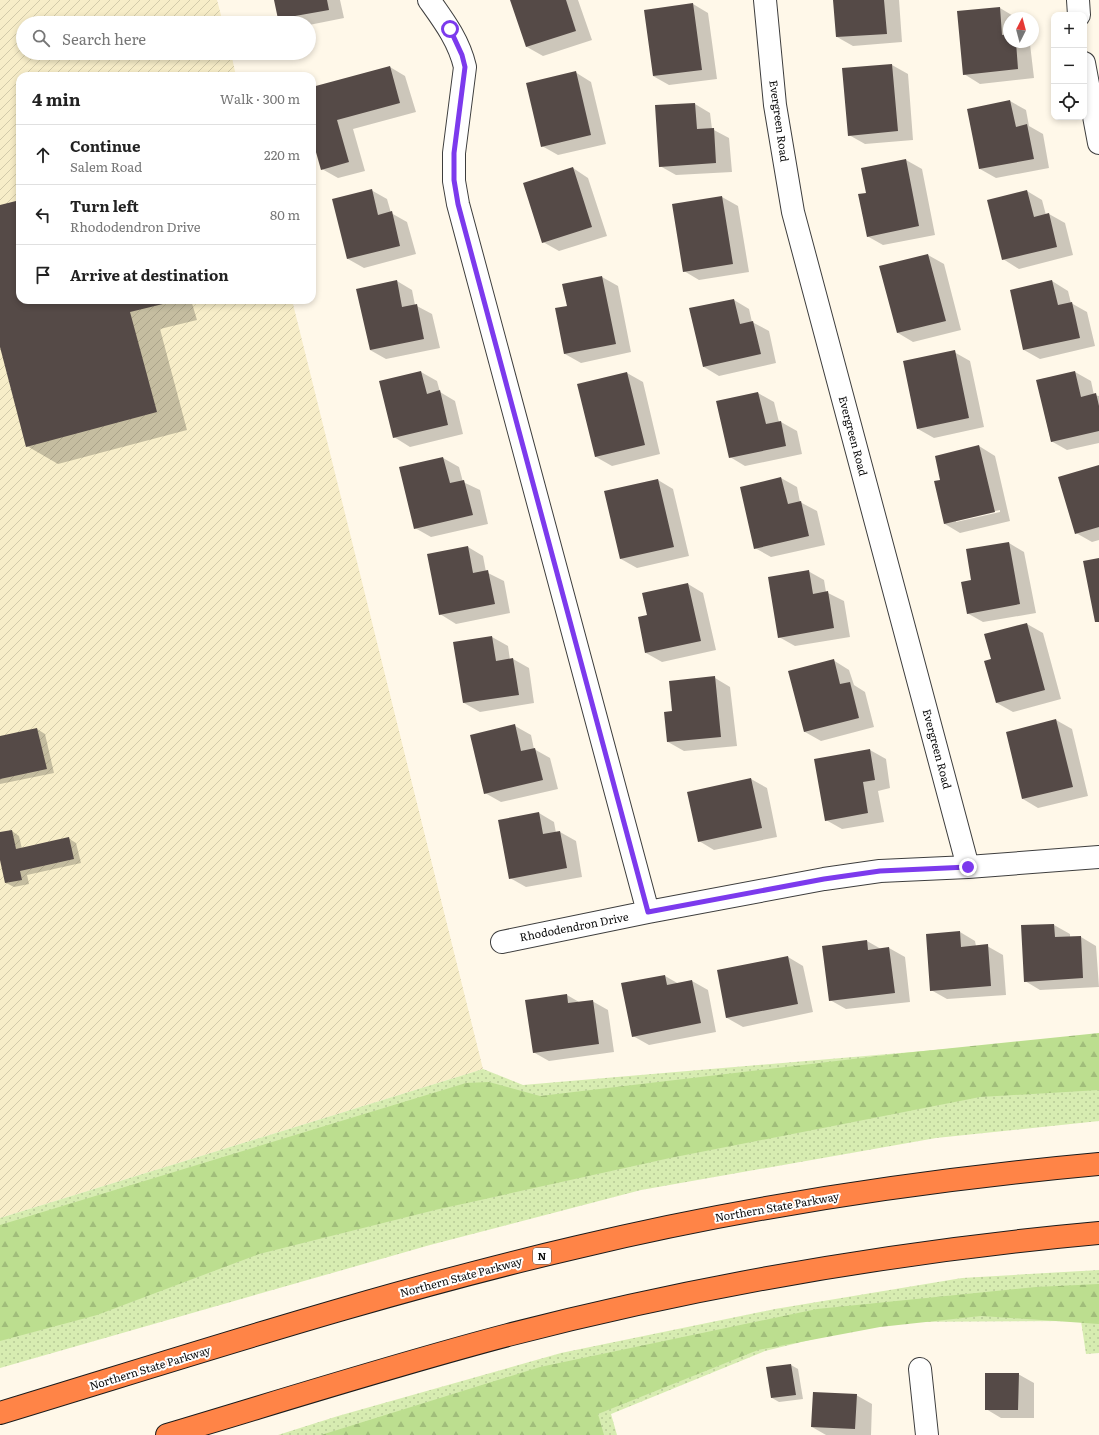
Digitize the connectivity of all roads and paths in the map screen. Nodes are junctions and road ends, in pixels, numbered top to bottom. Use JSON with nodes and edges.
{"nodes":[{"id":1,"x":429,"y":0,"type":"edge"},
{"id":2,"x":765,"y":0,"type":"edge"},
{"id":3,"x":1078,"y":0,"type":"edge"},
{"id":4,"x":1079,"y":12,"type":"edge"},
{"id":5,"x":1087,"y":78,"type":"edge"},
{"id":6,"x":1099,"y":143,"type":"edge"},
{"id":7,"x":1099,"y":857,"type":"edge"},
{"id":8,"x":968,"y":867,"type":"junction"},
{"id":9,"x":648,"y":912,"type":"junction"},
{"id":10,"x":502,"y":942,"type":"dead end"},
{"id":11,"x":1099,"y":1164,"type":"edge"},
{"id":12,"x":1099,"y":1233,"type":"edge"},
{"id":13,"x":920,"y":1369,"type":"dead end"},
{"id":14,"x":0,"y":1414,"type":"edge"},
{"id":15,"x":167,"y":1435,"type":"edge"},
{"id":16,"x":927,"y":1435,"type":"edge"}],
"edges":[{"from":1,"to":9,"type":"street"},
{"from":2,"to":8,"type":"street","name":"Evergreen Road"},
{"from":3,"to":4,"type":"street"},
{"from":5,"to":6,"type":"street"},
{"from":7,"to":8,"type":"street","name":"Rhododendron Drive"},
{"from":8,"to":9,"type":"street","name":"Rhododendron Drive"},
{"from":9,"to":10,"type":"street","name":"Rhododendron Drive"},
{"from":11,"to":14,"type":"highway","name":"Northern State Parkway","number":"N"},
{"from":12,"to":15,"type":"highway"},
{"from":13,"to":16,"type":"street"}]}
